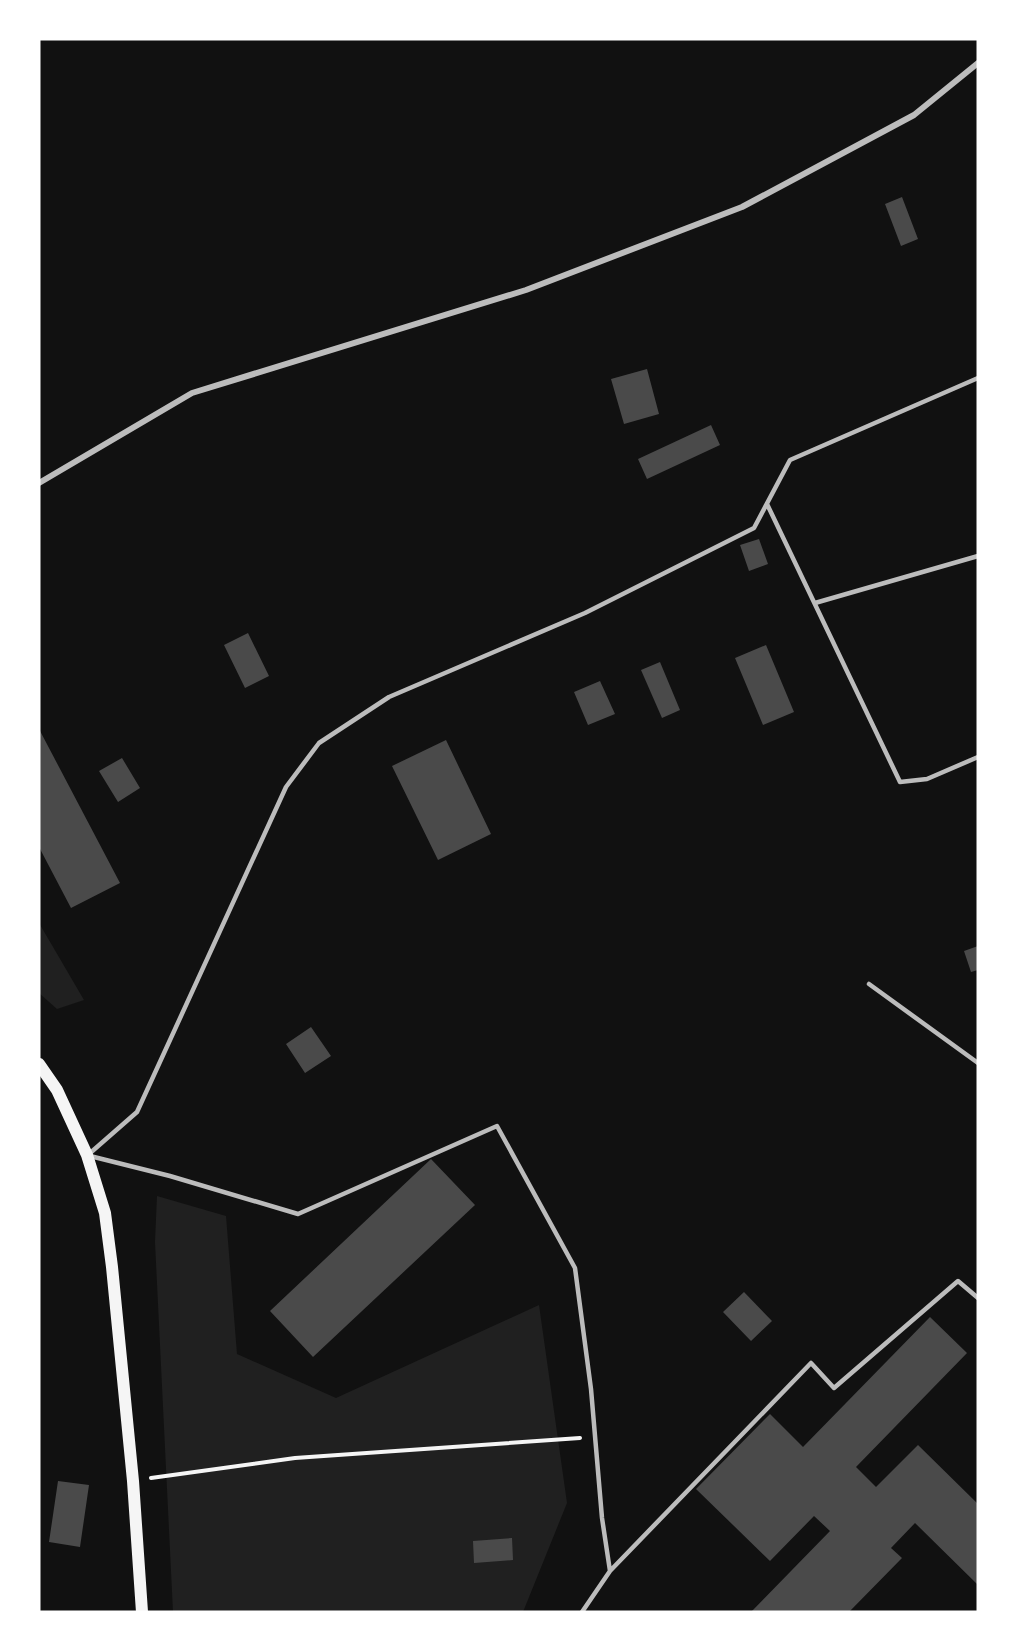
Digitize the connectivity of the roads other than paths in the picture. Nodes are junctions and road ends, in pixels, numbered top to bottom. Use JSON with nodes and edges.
{"nodes":[{"id":1,"x":978,"y":63,"type":"edge"},
{"id":2,"x":977,"y":381,"type":"edge"},
{"id":3,"x":39,"y":483,"type":"edge"},
{"id":4,"x":767,"y":504,"type":"junction"},
{"id":5,"x":978,"y":555,"type":"edge"},
{"id":6,"x":815,"y":603,"type":"junction"},
{"id":7,"x":978,"y":757,"type":"edge"},
{"id":8,"x":869,"y":984,"type":"dead end"},
{"id":9,"x":978,"y":1063,"type":"edge"},
{"id":10,"x":39,"y":1064,"type":"edge"},
{"id":11,"x":87,"y":1155,"type":"junction"},
{"id":12,"x":978,"y":1298,"type":"edge"},
{"id":13,"x":610,"y":1571,"type":"junction"},
{"id":14,"x":142,"y":1612,"type":"edge"},
{"id":15,"x":582,"y":1612,"type":"edge"}],
"edges":[{"from":1,"to":3,"type":"street"},
{"from":2,"to":4,"type":"lane"},
{"from":4,"to":6,"type":"lane"},
{"from":4,"to":11,"type":"lane"},
{"from":5,"to":6,"type":"lane"},
{"from":6,"to":7,"type":"lane"},
{"from":8,"to":9,"type":"lane"},
{"from":10,"to":11,"type":"main road"},
{"from":11,"to":13,"type":"lane"},
{"from":11,"to":14,"type":"main road"},
{"from":12,"to":13,"type":"lane"},
{"from":13,"to":15,"type":"lane"}]}
